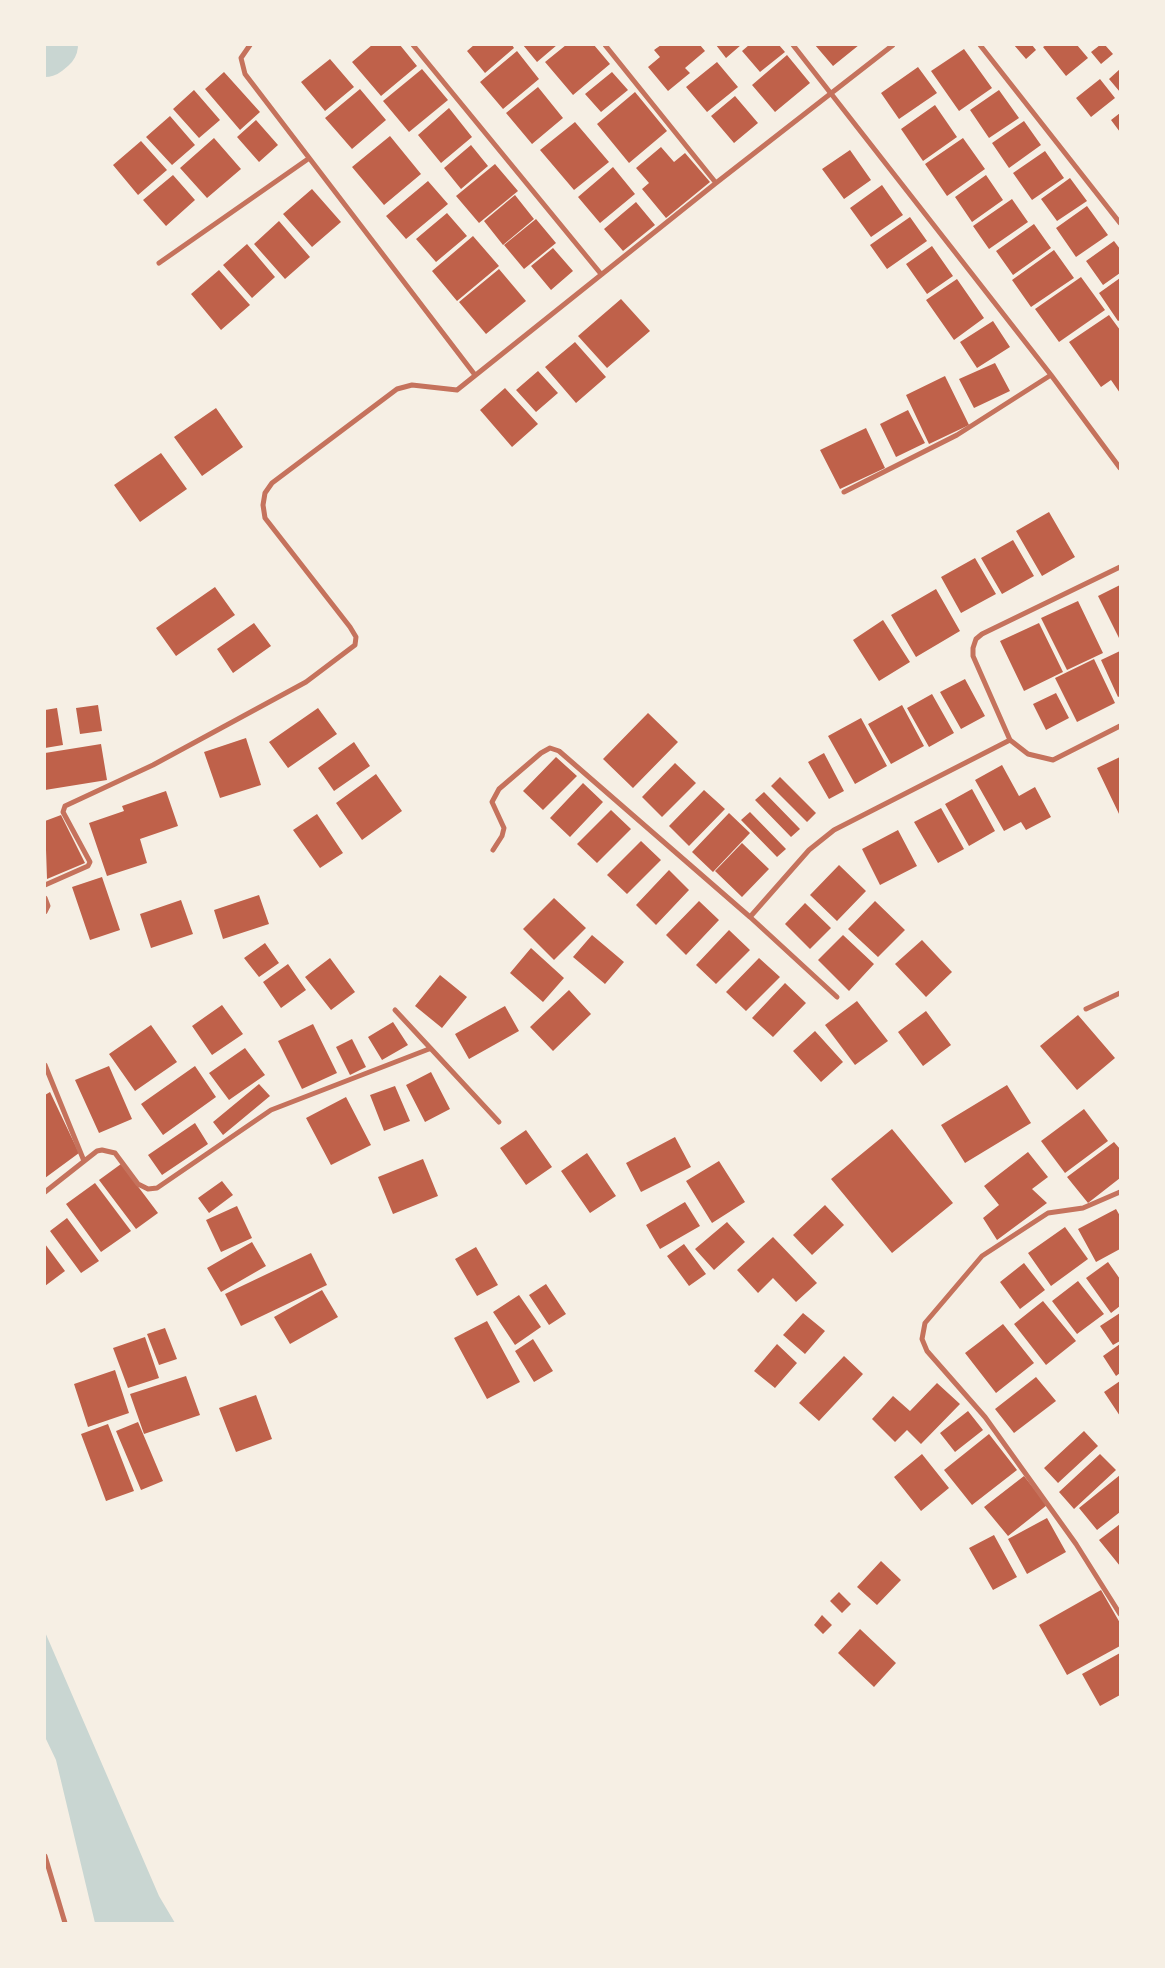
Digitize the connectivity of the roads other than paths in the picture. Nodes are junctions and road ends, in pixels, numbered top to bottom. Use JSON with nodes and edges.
{"nodes":[{"id":1,"x":250,"y":45,"type":"edge"},
{"id":2,"x":413,"y":45,"type":"edge"},
{"id":3,"x":605,"y":45,"type":"edge"},
{"id":4,"x":793,"y":45,"type":"edge"},
{"id":5,"x":893,"y":45,"type":"edge"},
{"id":6,"x":980,"y":45,"type":"edge"},
{"id":7,"x":830,"y":93,"type":"junction"},
{"id":8,"x":308,"y":159,"type":"junction"},
{"id":9,"x":716,"y":183,"type":"junction"},
{"id":10,"x":1120,"y":223,"type":"edge"},
{"id":11,"x":159,"y":263,"type":"dead end"},
{"id":12,"x":601,"y":274,"type":"junction"},
{"id":13,"x":475,"y":375,"type":"junction"},
{"id":14,"x":1051,"y":375,"type":"junction"},
{"id":15,"x":1120,"y":468,"type":"edge"},
{"id":16,"x":844,"y":492,"type":"dead end"},
{"id":17,"x":1120,"y":568,"type":"edge"},
{"id":18,"x":1120,"y":726,"type":"edge"},
{"id":19,"x":1010,"y":740,"type":"junction"},
{"id":20,"x":493,"y":850,"type":"dead end"},
{"id":21,"x":45,"y":885,"type":"edge"},
{"id":22,"x":45,"y":898,"type":"edge"},
{"id":23,"x":45,"y":912,"type":"edge"},
{"id":24,"x":750,"y":917,"type":"junction"},
{"id":25,"x":1120,"y":993,"type":"edge"},
{"id":26,"x":837,"y":997,"type":"dead end"},
{"id":27,"x":1086,"y":1009,"type":"dead end"},
{"id":28,"x":395,"y":1010,"type":"dead end"},
{"id":29,"x":429,"y":1049,"type":"junction"},
{"id":30,"x":45,"y":1065,"type":"edge"},
{"id":31,"x":499,"y":1122,"type":"dead end"},
{"id":32,"x":84,"y":1161,"type":"junction"},
{"id":33,"x":45,"y":1192,"type":"edge"},
{"id":34,"x":1120,"y":1192,"type":"edge"},
{"id":35,"x":1120,"y":1614,"type":"edge"},
{"id":36,"x":45,"y":1856,"type":"edge"},
{"id":37,"x":65,"y":1923,"type":"edge"}],
"edges":[{"from":1,"to":8,"type":"street"},
{"from":2,"to":12,"type":"street"},
{"from":3,"to":9,"type":"street"},
{"from":4,"to":7,"type":"street"},
{"from":5,"to":7,"type":"street"},
{"from":6,"to":10,"type":"street"},
{"from":7,"to":9,"type":"street"},
{"from":7,"to":14,"type":"street"},
{"from":8,"to":11,"type":"street"},
{"from":8,"to":13,"type":"street"},
{"from":9,"to":12,"type":"street"},
{"from":12,"to":13,"type":"street"},
{"from":13,"to":21,"type":"street"},
{"from":14,"to":15,"type":"street"},
{"from":14,"to":16,"type":"street"},
{"from":17,"to":19,"type":"street"},
{"from":18,"to":19,"type":"street"},
{"from":19,"to":24,"type":"street"},
{"from":20,"to":24,"type":"street"},
{"from":22,"to":23,"type":"street"},
{"from":24,"to":26,"type":"street"},
{"from":25,"to":27,"type":"street"},
{"from":28,"to":29,"type":"street"},
{"from":29,"to":31,"type":"street"},
{"from":29,"to":32,"type":"street"},
{"from":30,"to":32,"type":"street"},
{"from":32,"to":33,"type":"street"},
{"from":34,"to":35,"type":"street"},
{"from":36,"to":37,"type":"street"}]}
